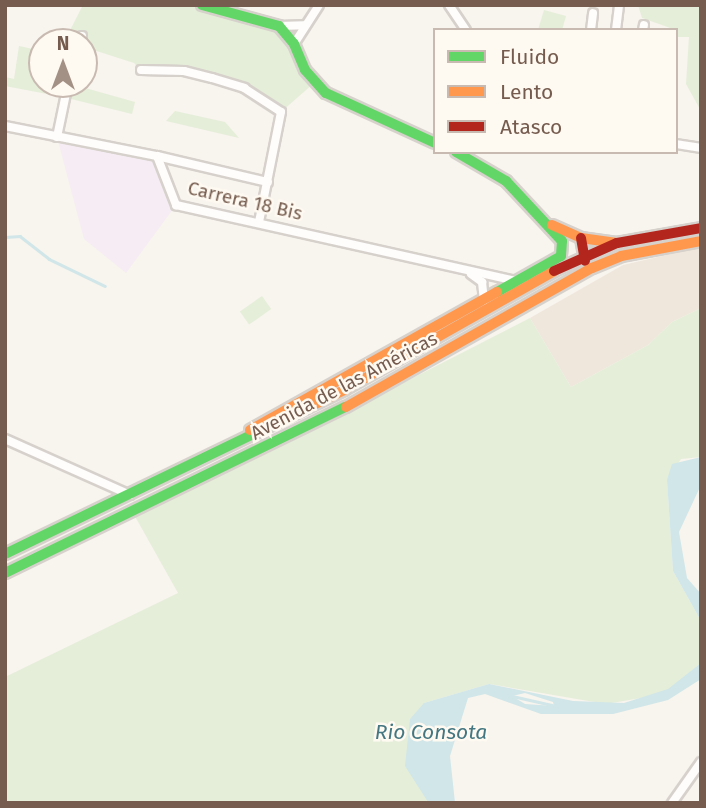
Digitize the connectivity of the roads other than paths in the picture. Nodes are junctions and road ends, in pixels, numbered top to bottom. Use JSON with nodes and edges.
{"nodes":[{"id":1,"x":202,"y":5,"type":"edge"},
{"id":2,"x":319,"y":5,"type":"edge"},
{"id":3,"x":449,"y":5,"type":"edge"},
{"id":4,"x":619,"y":6,"type":"edge"},
{"id":5,"x":593,"y":13,"type":"dead end"},
{"id":6,"x":304,"y":25,"type":"junction"},
{"id":7,"x":279,"y":26,"type":"junction"},
{"id":8,"x":465,"y":28,"type":"edge"},
{"id":9,"x":591,"y":28,"type":"edge"},
{"id":10,"x":616,"y":28,"type":"edge"},
{"id":11,"x":294,"y":44,"type":"junction"},
{"id":12,"x":147,"y":71,"type":"dead end"},
{"id":13,"x":65,"y":98,"type":"edge"},
{"id":14,"x":6,"y":128,"type":"edge"},
{"id":15,"x":57,"y":136,"type":"junction"},
{"id":16,"x":433,"y":142,"type":"edge"},
{"id":17,"x":678,"y":144,"type":"edge"},
{"id":18,"x":701,"y":148,"type":"edge"},
{"id":19,"x":459,"y":154,"type":"edge"},
{"id":20,"x":157,"y":156,"type":"junction"},
{"id":21,"x":268,"y":183,"type":"junction"},
{"id":22,"x":259,"y":222,"type":"junction"},
{"id":23,"x":550,"y":224,"type":"junction"},
{"id":24,"x":701,"y":228,"type":"edge"},
{"id":25,"x":581,"y":238,"type":"junction"},
{"id":26,"x":701,"y":242,"type":"edge"},
{"id":27,"x":617,"y":243,"type":"junction"},
{"id":28,"x":586,"y":256,"type":"junction"},
{"id":29,"x":465,"y":272,"type":"junction"},
{"id":30,"x":517,"y":281,"type":"junction"},
{"id":31,"x":534,"y":282,"type":"junction"},
{"id":32,"x":543,"y":296,"type":"junction"},
{"id":33,"x":485,"y":299,"type":"junction"},
{"id":34,"x":478,"y":313,"type":"junction"},
{"id":35,"x":403,"y":376,"type":"junction"},
{"id":36,"x":5,"y":439,"type":"edge"},
{"id":37,"x":218,"y":452,"type":"junction"},
{"id":38,"x":131,"y":495,"type":"junction"},
{"id":39,"x":114,"y":518,"type":"junction"},
{"id":40,"x":5,"y":554,"type":"edge"},
{"id":41,"x":5,"y":573,"type":"edge"},
{"id":42,"x":701,"y":762,"type":"edge"},
{"id":43,"x":672,"y":803,"type":"edge"}],
"edges":[{"from":1,"to":7,"type":"main road"},
{"from":2,"to":6,"type":"street"},
{"from":3,"to":8,"type":"street"},
{"from":4,"to":10,"type":"street"},
{"from":5,"to":9,"type":"street"},
{"from":6,"to":7,"type":"street"},
{"from":6,"to":11,"type":"street"},
{"from":7,"to":11,"type":"main road"},
{"from":11,"to":16,"type":"main road"},
{"from":12,"to":21,"type":"street"},
{"from":13,"to":15,"type":"street"},
{"from":14,"to":15,"type":"street"},
{"from":15,"to":20,"type":"street"},
{"from":17,"to":18,"type":"street"},
{"from":19,"to":23,"type":"main road"},
{"from":20,"to":21,"type":"street"},
{"from":20,"to":22,"type":"street","name":"Carrera 18 Bis"},
{"from":21,"to":22,"type":"street"},
{"from":22,"to":29,"type":"street","name":"Carrera 18 Bis"},
{"from":23,"to":25,"type":"main road"},
{"from":23,"to":30,"type":"main road"},
{"from":24,"to":27,"type":"main road","name":"Avenida de las Américas"},
{"from":25,"to":27,"type":"main road"},
{"from":25,"to":28,"type":"main road"},
{"from":26,"to":32,"type":"main road","name":"Avenida de las Américas"},
{"from":27,"to":28,"type":"main road","name":"Avenida de las Américas"},
{"from":28,"to":31,"type":"main road","name":"Avenida de las Américas"},
{"from":28,"to":32,"type":"main road"},
{"from":29,"to":30,"type":"street","name":"Carrera 18 Bis"},
{"from":29,"to":33,"type":"street"},
{"from":30,"to":31,"type":"street","name":"Carrera 18 Bis"},
{"from":30,"to":33,"type":"main road"},
{"from":31,"to":34,"type":"main road","name":"Avenida de las Américas"},
{"from":32,"to":35,"type":"main road","name":"Avenida de las Américas"},
{"from":33,"to":34,"type":"street"},
{"from":33,"to":37,"type":"main road"},
{"from":34,"to":35,"type":"main road"},
{"from":34,"to":37,"type":"main road","name":"Avenida de las Américas"},
{"from":35,"to":39,"type":"main road","name":"Avenida de las Américas"},
{"from":36,"to":38,"type":"street"},
{"from":37,"to":38,"type":"main road","name":"Avenida de las Américas"},
{"from":38,"to":39,"type":"main road"},
{"from":38,"to":40,"type":"main road","name":"Avenida de las Américas"},
{"from":39,"to":41,"type":"main road","name":"Avenida de las Américas"},
{"from":42,"to":43,"type":"street"}]}
